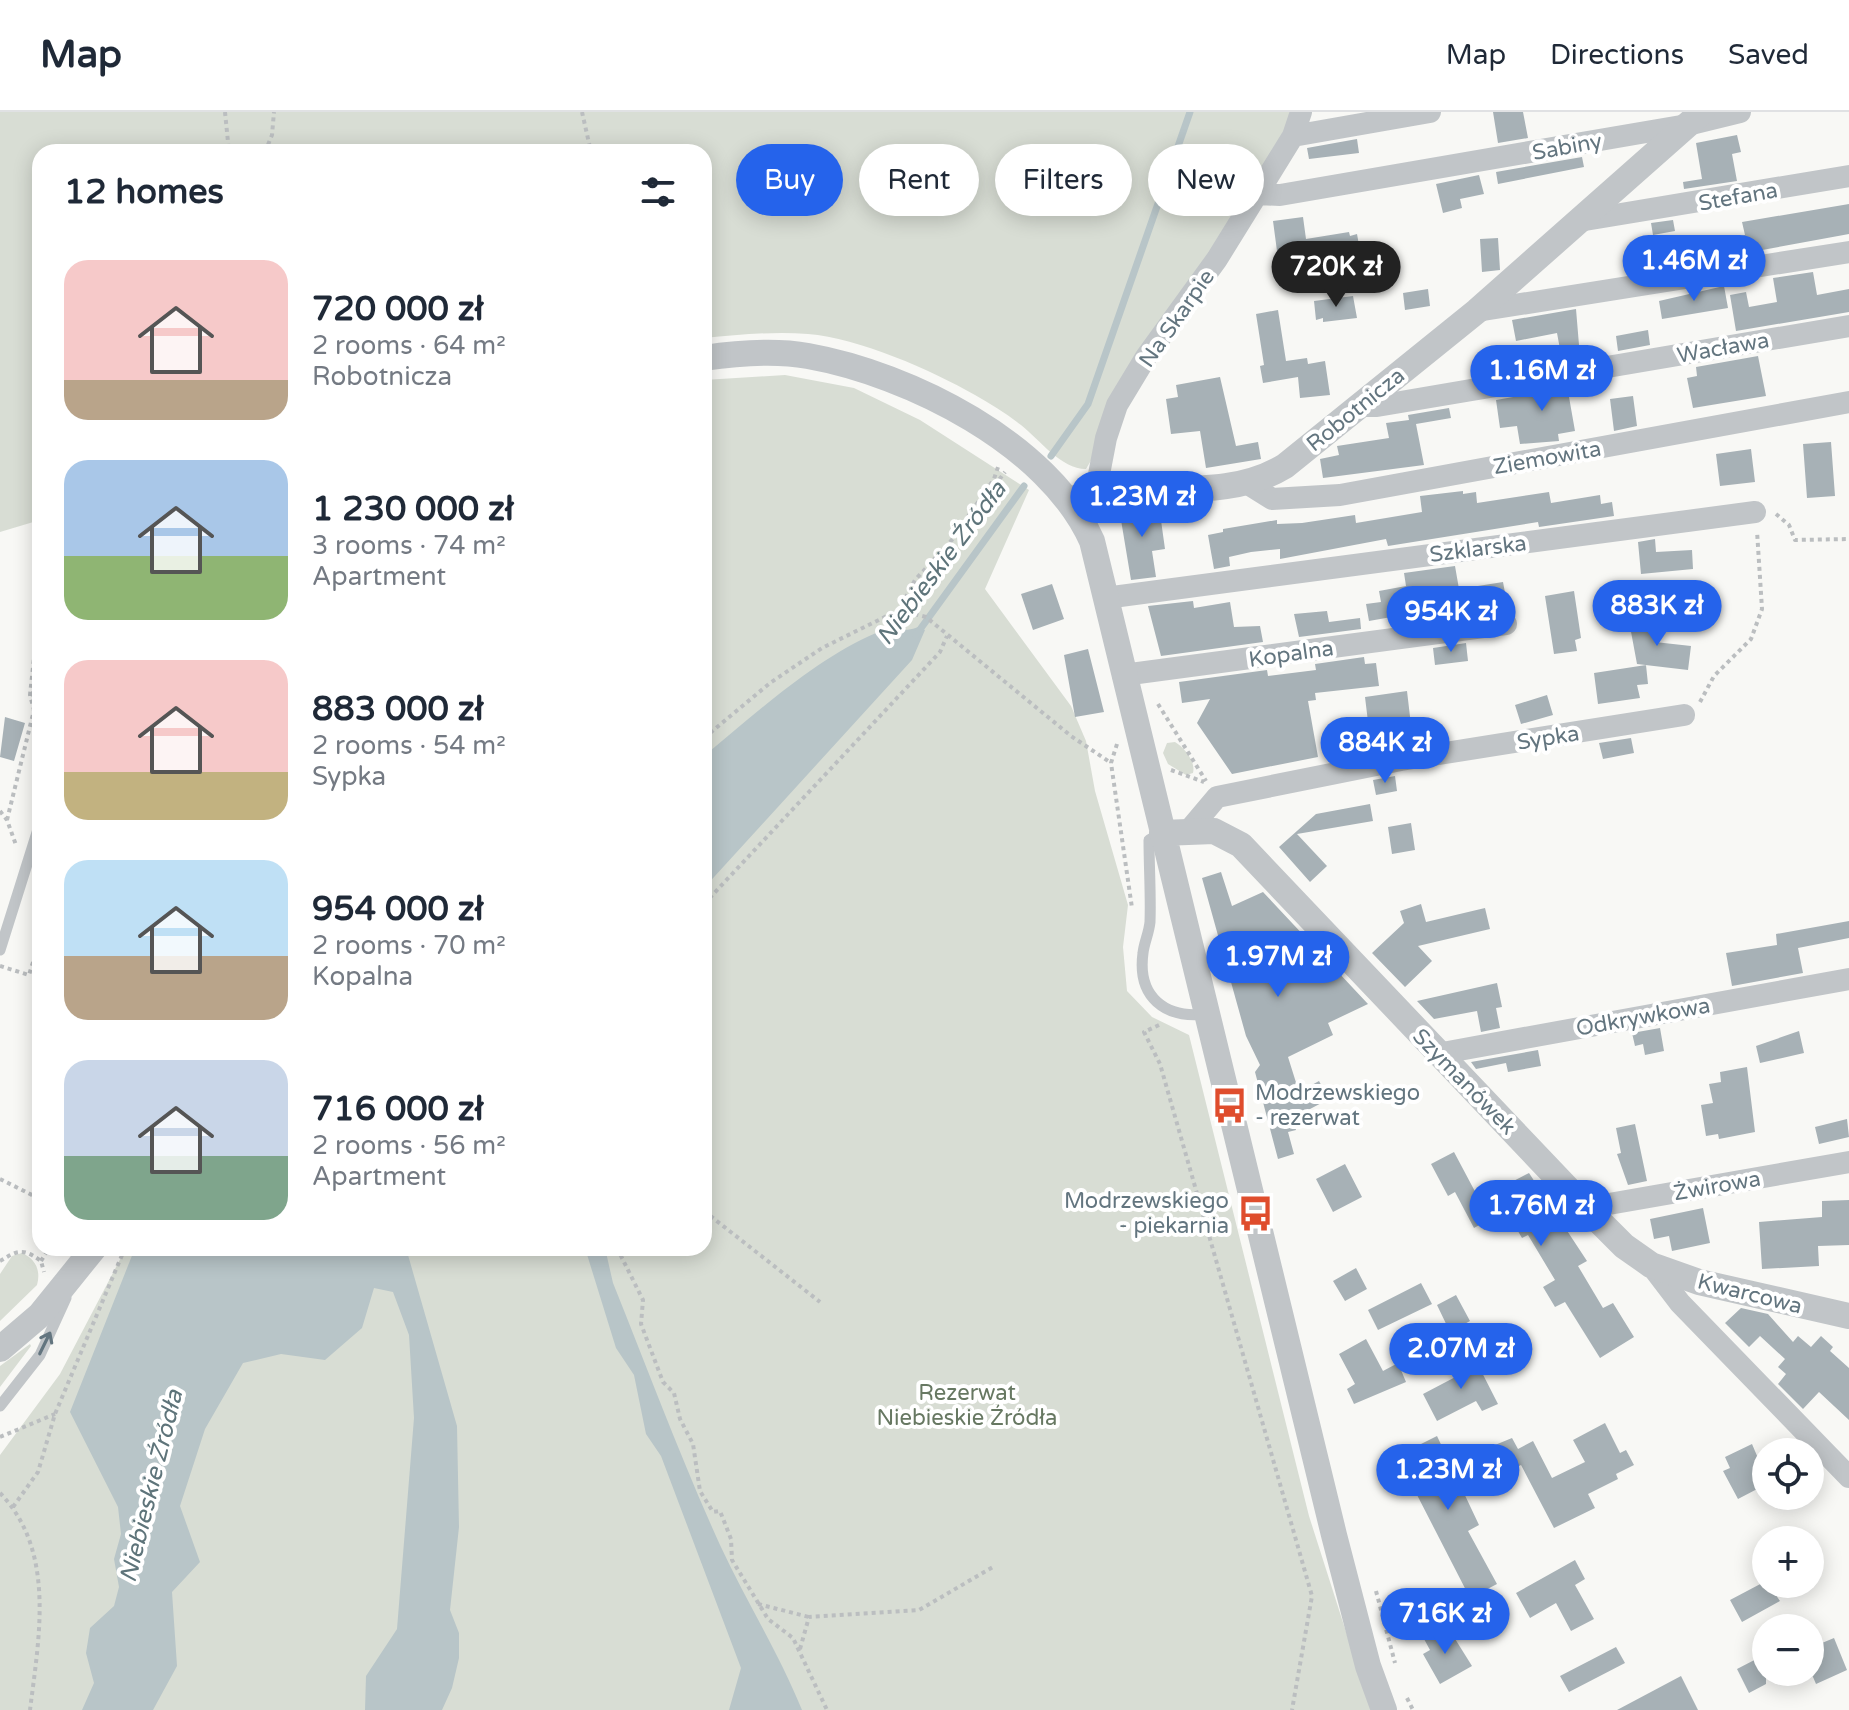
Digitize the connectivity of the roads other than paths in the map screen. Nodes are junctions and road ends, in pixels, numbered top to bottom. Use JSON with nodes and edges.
{"nodes":[{"id":1,"x":1301,"y":112,"type":"edge"},
{"id":2,"x":1430,"y":112,"type":"edge"},
{"id":3,"x":1740,"y":112,"type":"edge"},
{"id":4,"x":1694,"y":119,"type":"edge"},
{"id":5,"x":1293,"y":136,"type":"junction"},
{"id":6,"x":1849,"y":176,"type":"edge"},
{"id":7,"x":1264,"y":183,"type":"edge"},
{"id":8,"x":1264,"y":194,"type":"edge"},
{"id":9,"x":1243,"y":216,"type":"edge"},
{"id":10,"x":1579,"y":221,"type":"junction"},
{"id":11,"x":1849,"y":252,"type":"edge"},
{"id":12,"x":1477,"y":311,"type":"junction"},
{"id":13,"x":1849,"y":326,"type":"edge"},
{"id":14,"x":712,"y":357,"type":"edge"},
{"id":15,"x":1849,"y":402,"type":"edge"},
{"id":16,"x":1360,"y":406,"type":"junction"},
{"id":17,"x":1248,"y":484,"type":"junction"},
{"id":18,"x":1096,"y":490,"type":"junction"},
{"id":19,"x":1068,"y":500,"type":"junction"},
{"id":20,"x":1755,"y":512,"type":"road end"},
{"id":21,"x":1105,"y":598,"type":"junction"},
{"id":22,"x":1506,"y":624,"type":"dead end"},
{"id":23,"x":1131,"y":674,"type":"junction"},
{"id":24,"x":1684,"y":715,"type":"road end"},
{"id":25,"x":1190,"y":829,"type":"junction"},
{"id":26,"x":1162,"y":833,"type":"junction"},
{"id":27,"x":32,"y":848,"type":"edge"},
{"id":28,"x":0,"y":950,"type":"edge"},
{"id":29,"x":1849,"y":979,"type":"edge"},
{"id":30,"x":1206,"y":1014,"type":"junction"},
{"id":31,"x":1437,"y":1054,"type":"junction"},
{"id":32,"x":1849,"y":1162,"type":"edge"},
{"id":33,"x":1586,"y":1208,"type":"junction"},
{"id":34,"x":87,"y":1258,"type":"edge"},
{"id":35,"x":1651,"y":1265,"type":"junction"},
{"id":36,"x":1849,"y":1316,"type":"edge"},
{"id":37,"x":0,"y":1349,"type":"edge"},
{"id":38,"x":0,"y":1406,"type":"edge"},
{"id":39,"x":1849,"y":1477,"type":"edge"},
{"id":40,"x":1384,"y":1710,"type":"edge"}],
"edges":[{"from":1,"to":5,"type":"street","name":"Na Skarpie"},
{"from":2,"to":5,"type":"street"},
{"from":3,"to":4,"type":"street","name":"Sabiny"},
{"from":4,"to":8,"type":"street","name":"Sabiny"},
{"from":4,"to":10,"type":"street","name":"Robotnicza"},
{"from":5,"to":7,"type":"street","name":"Na Skarpie"},
{"from":6,"to":10,"type":"street","name":"Stefana"},
{"from":9,"to":18,"type":"street","name":"Na Skarpie"},
{"from":10,"to":12,"type":"street","name":"Robotnicza"},
{"from":11,"to":12,"type":"street"},
{"from":12,"to":16,"type":"street","name":"Robotnicza"},
{"from":13,"to":16,"type":"street","name":"Wacława"},
{"from":14,"to":19,"type":"street"},
{"from":15,"to":17,"type":"street","name":"Ziemowita"},
{"from":16,"to":17,"type":"street","name":"Robotnicza"},
{"from":17,"to":18,"type":"street","name":"Robotnicza"},
{"from":18,"to":19,"type":"street","name":"Robotnicza"},
{"from":19,"to":21,"type":"street"},
{"from":20,"to":21,"type":"street","name":"Szklarska"},
{"from":21,"to":23,"type":"street"},
{"from":22,"to":23,"type":"street","name":"Kopalna"},
{"from":23,"to":26,"type":"street"},
{"from":24,"to":25,"type":"street","name":"Sypka"},
{"from":25,"to":26,"type":"street","name":"Szymanówek"},
{"from":25,"to":31,"type":"street","name":"Szymanówek"},
{"from":26,"to":30,"type":"street"},
{"from":26,"to":30,"type":"lane"},
{"from":27,"to":28,"type":"lane"},
{"from":29,"to":31,"type":"street","name":"Odkrywkowa"},
{"from":30,"to":40,"type":"street"},
{"from":31,"to":33,"type":"street","name":"Szymanówek"},
{"from":32,"to":33,"type":"street","name":"Żwirowa"},
{"from":33,"to":35,"type":"street","name":"Szymanówek"},
{"from":34,"to":37,"type":"street"},
{"from":38,"to":34,"type":"lane","one_way":true},
{"from":35,"to":36,"type":"street","name":"Kwarcowa"},
{"from":35,"to":39,"type":"street","name":"Szymanówek"}]}
